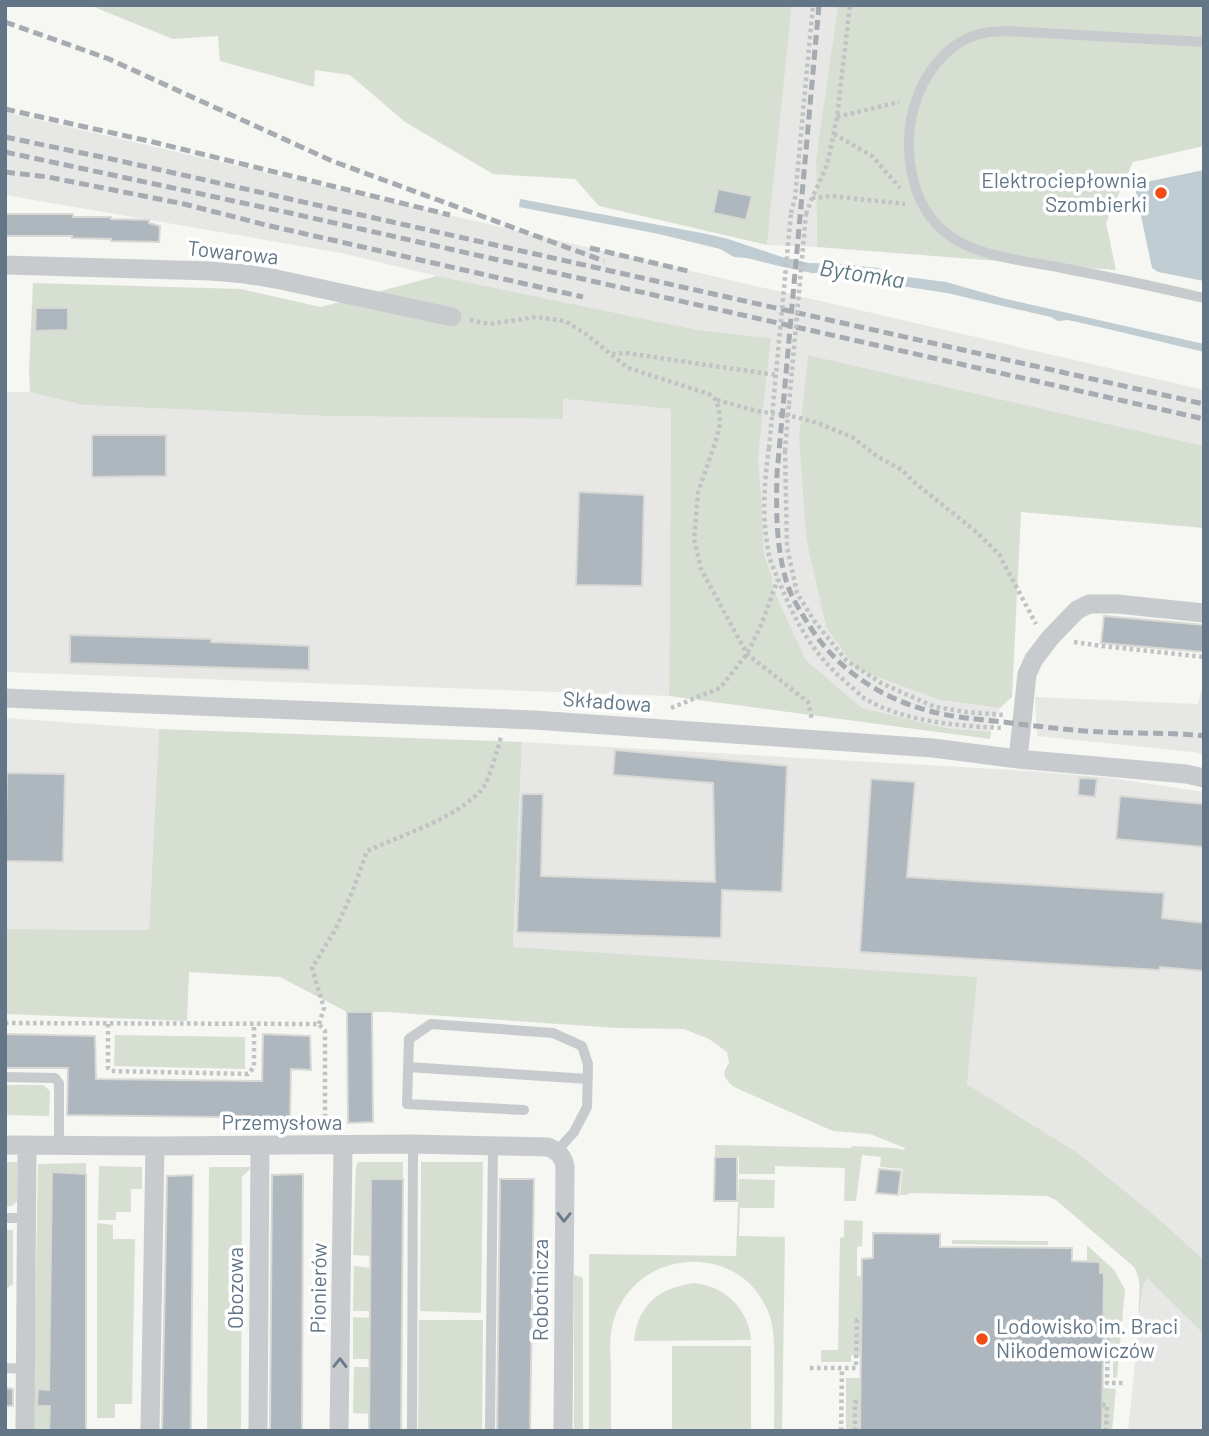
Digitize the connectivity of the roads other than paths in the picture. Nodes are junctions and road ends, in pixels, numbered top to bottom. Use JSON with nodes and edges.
{"nodes":[{"id":1,"x":1204,"y":42,"type":"edge"},
{"id":2,"x":5,"y":265,"type":"edge"},
{"id":3,"x":1204,"y":298,"type":"edge"},
{"id":4,"x":452,"y":317,"type":"road end"},
{"id":5,"x":1204,"y":613,"type":"edge"},
{"id":6,"x":5,"y":698,"type":"edge"},
{"id":7,"x":1018,"y":759,"type":"junction"},
{"id":8,"x":1204,"y":778,"type":"edge"},
{"id":9,"x":408,"y":1067,"type":"junction"},
{"id":10,"x":5,"y":1077,"type":"edge"},
{"id":11,"x":588,"y":1079,"type":"junction"},
{"id":12,"x":524,"y":1110,"type":"dead end"},
{"id":13,"x":413,"y":1144,"type":"junction"},
{"id":14,"x":5,"y":1145,"type":"edge"},
{"id":15,"x":334,"y":1145,"type":"junction"},
{"id":16,"x":27,"y":1146,"type":"junction"},
{"id":17,"x":59,"y":1146,"type":"junction"},
{"id":18,"x":155,"y":1146,"type":"junction"},
{"id":19,"x":260,"y":1146,"type":"junction"},
{"id":20,"x":493,"y":1146,"type":"junction"},
{"id":21,"x":557,"y":1151,"type":"junction"},
{"id":22,"x":5,"y":1217,"type":"edge"},
{"id":23,"x":27,"y":1218,"type":"junction"},
{"id":24,"x":5,"y":1368,"type":"edge"},
{"id":25,"x":26,"y":1369,"type":"junction"},
{"id":26,"x":25,"y":1431,"type":"edge"},
{"id":27,"x":150,"y":1431,"type":"edge"},
{"id":28,"x":258,"y":1431,"type":"edge"},
{"id":29,"x":339,"y":1431,"type":"edge"},
{"id":30,"x":412,"y":1431,"type":"edge"},
{"id":31,"x":490,"y":1431,"type":"edge"},
{"id":32,"x":564,"y":1431,"type":"edge"}],
"edges":[{"from":1,"to":3,"type":"lane"},
{"from":2,"to":4,"type":"street","name":"Towarowa"},
{"from":5,"to":7,"type":"street"},
{"from":6,"to":7,"type":"street","name":"Składowa"},
{"from":7,"to":8,"type":"street","name":"Składowa"},
{"from":9,"to":11,"type":"lane"},
{"from":9,"to":11,"type":"lane"},
{"from":9,"to":12,"type":"lane"},
{"from":10,"to":17,"type":"lane"},
{"from":11,"to":21,"type":"lane"},
{"from":13,"to":15,"type":"street","name":"Przemysłowa"},
{"from":13,"to":20,"type":"street","name":"Przemysłowa"},
{"from":13,"to":30,"type":"lane"},
{"from":14,"to":16,"type":"street","name":"Przemysłowa"},
{"from":15,"to":19,"type":"street","name":"Przemysłowa"},
{"from":29,"to":15,"type":"street","name":"Pionierów","one_way":true},
{"from":16,"to":17,"type":"street","name":"Przemysłowa"},
{"from":16,"to":23,"type":"street"},
{"from":17,"to":18,"type":"street","name":"Przemysłowa"},
{"from":18,"to":19,"type":"street","name":"Przemysłowa"},
{"from":18,"to":27,"type":"street"},
{"from":19,"to":28,"type":"street","name":"Obozowa"},
{"from":20,"to":21,"type":"street","name":"Przemysłowa"},
{"from":20,"to":31,"type":"lane"},
{"from":21,"to":32,"type":"street","name":"Robotnicza","one_way":true},
{"from":22,"to":23,"type":"lane"},
{"from":23,"to":25,"type":"street"},
{"from":24,"to":25,"type":"lane"},
{"from":25,"to":26,"type":"street"}]}
